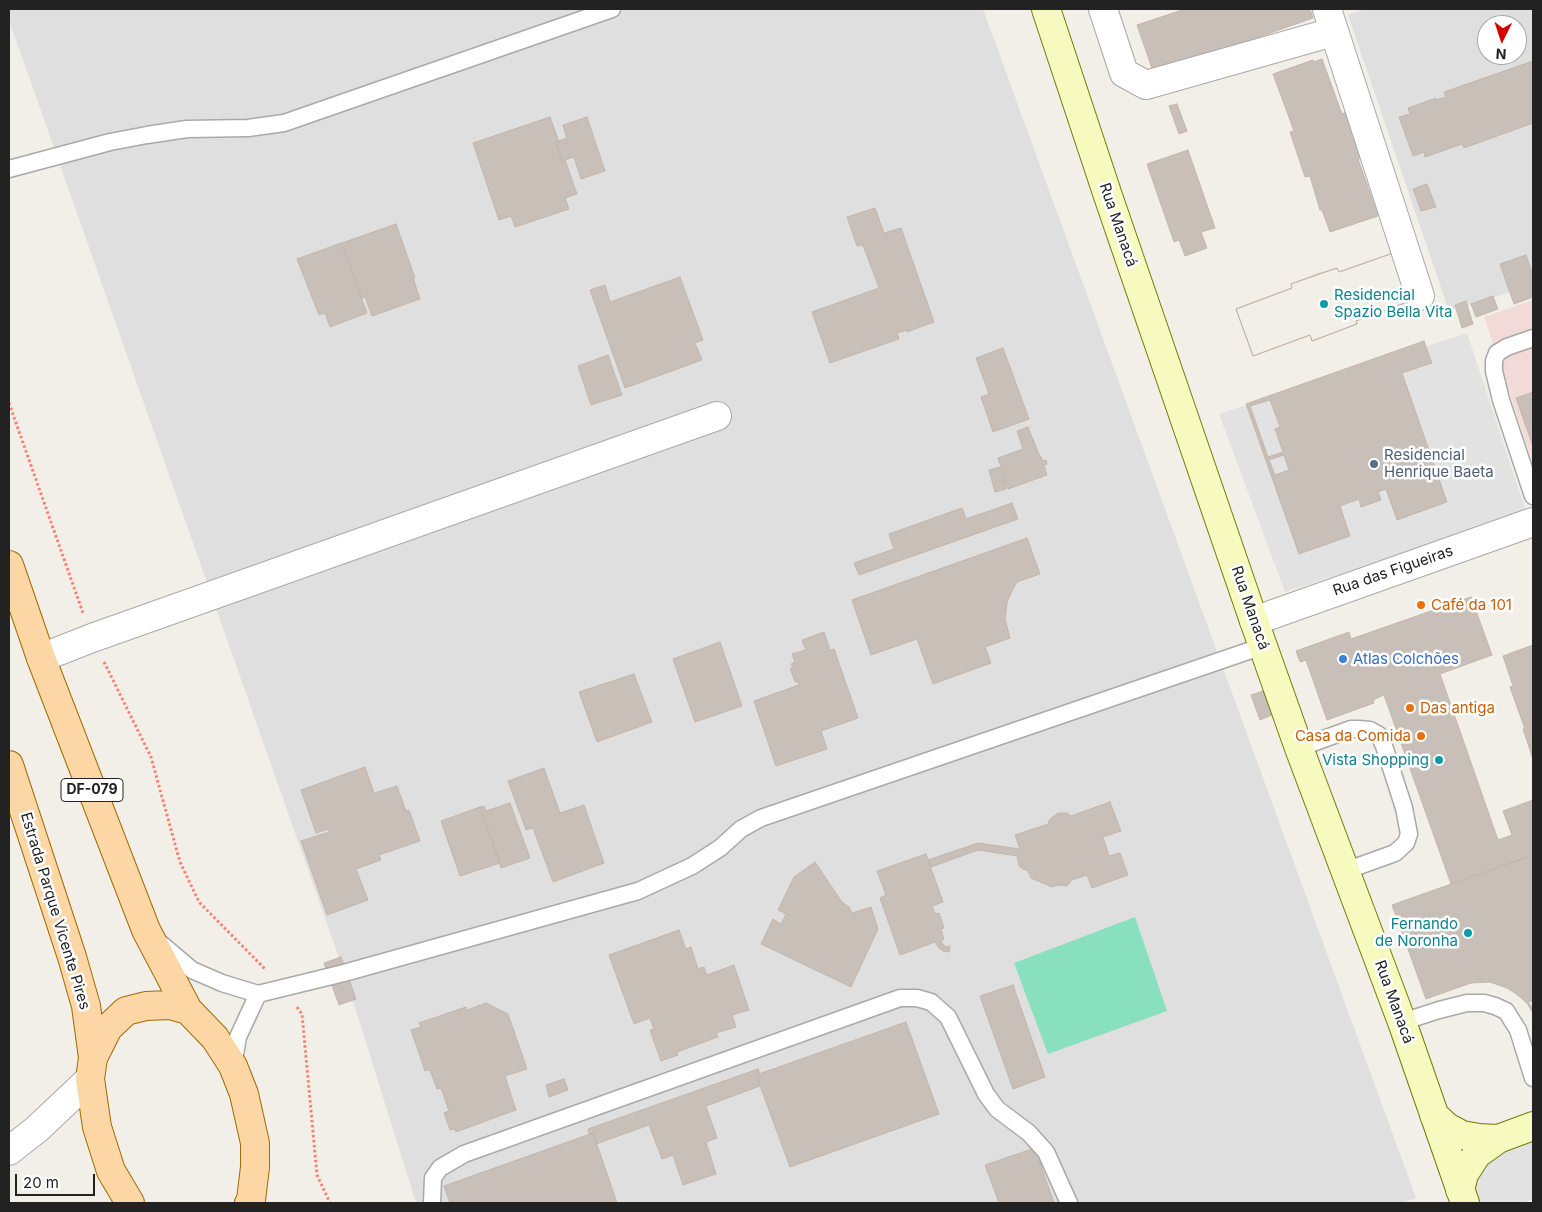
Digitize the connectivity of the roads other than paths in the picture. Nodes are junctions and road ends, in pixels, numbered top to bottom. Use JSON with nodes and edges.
{"nodes":[{"id":1,"x":612,"y":9,"type":"edge"},
{"id":2,"x":1046,"y":9,"type":"edge"},
{"id":3,"x":1103,"y":9,"type":"edge"},
{"id":4,"x":1330,"y":21,"type":"edge"},
{"id":5,"x":9,"y":168,"type":"edge"},
{"id":6,"x":1420,"y":296,"type":"dead end"},
{"id":7,"x":1533,"y":338,"type":"edge"},
{"id":8,"x":717,"y":416,"type":"dead end"},
{"id":9,"x":1533,"y":496,"type":"edge"},
{"id":10,"x":1533,"y":522,"type":"edge"},
{"id":11,"x":9,"y":565,"type":"edge"},
{"id":12,"x":1254,"y":620,"type":"junction"},
{"id":13,"x":1263,"y":646,"type":"junction"},
{"id":14,"x":41,"y":658,"type":"junction"},
{"id":15,"x":1299,"y":748,"type":"junction"},
{"id":16,"x":9,"y":765,"type":"edge"},
{"id":17,"x":1345,"y":871,"type":"junction"},
{"id":18,"x":146,"y":930,"type":"junction"},
{"id":19,"x":258,"y":994,"type":"junction"},
{"id":20,"x":188,"y":1010,"type":"junction"},
{"id":21,"x":1402,"y":1022,"type":"junction"},
{"id":22,"x":233,"y":1066,"type":"junction"},
{"id":23,"x":92,"y":1068,"type":"junction"},
{"id":24,"x":1533,"y":1078,"type":"edge"},
{"id":25,"x":1434,"y":1115,"type":"junction"},
{"id":26,"x":1533,"y":1126,"type":"edge"},
{"id":27,"x":1498,"y":1139,"type":"junction"},
{"id":28,"x":9,"y":1151,"type":"edge"},
{"id":29,"x":1462,"y":1197,"type":"edge"},
{"id":30,"x":251,"y":1202,"type":"edge"},
{"id":31,"x":130,"y":1203,"type":"edge"},
{"id":32,"x":432,"y":1203,"type":"edge"},
{"id":33,"x":1068,"y":1203,"type":"edge"}],
"edges":[{"from":1,"to":5,"type":"lane"},
{"from":2,"to":12,"type":"street","name":"Rua Manacá"},
{"from":3,"to":4,"type":"street"},
{"from":4,"to":6,"type":"street"},
{"from":7,"to":9,"type":"lane"},
{"from":8,"to":14,"type":"street"},
{"from":10,"to":12,"type":"street","name":"Rua das Figueiras"},
{"from":11,"to":14,"type":"main road","number":"DF-079"},
{"from":12,"to":13,"type":"street","name":"Rua Manacá"},
{"from":13,"to":15,"type":"street","name":"Rua Manacá"},
{"from":13,"to":19,"type":"lane"},
{"from":14,"to":18,"type":"main road","number":"DF-079"},
{"from":15,"to":17,"type":"street","name":"Rua Manacá"},
{"from":15,"to":17,"type":"lane"},
{"from":16,"to":23,"type":"main road","name":"Estrada Parque Vicente Pires"},
{"from":17,"to":21,"type":"street","name":"Rua Manacá"},
{"from":18,"to":19,"type":"lane"},
{"from":18,"to":20,"type":"main road","number":"DF-079"},
{"from":19,"to":22,"type":"lane"},
{"from":20,"to":22,"type":"main road","number":"DF-079"},
{"from":20,"to":23,"type":"main road"},
{"from":21,"to":24,"type":"lane"},
{"from":21,"to":25,"type":"street","name":"Rua Manacá"},
{"from":22,"to":30,"type":"main road","number":"DF-079"},
{"from":23,"to":28,"type":"street"},
{"from":23,"to":31,"type":"main road","name":"Estrada Parque Vicente Pires"},
{"from":25,"to":27,"type":"street"},
{"from":25,"to":29,"type":"street","name":"Rua Manacá"},
{"from":26,"to":27,"type":"street"},
{"from":27,"to":29,"type":"street"},
{"from":32,"to":33,"type":"lane"}]}
